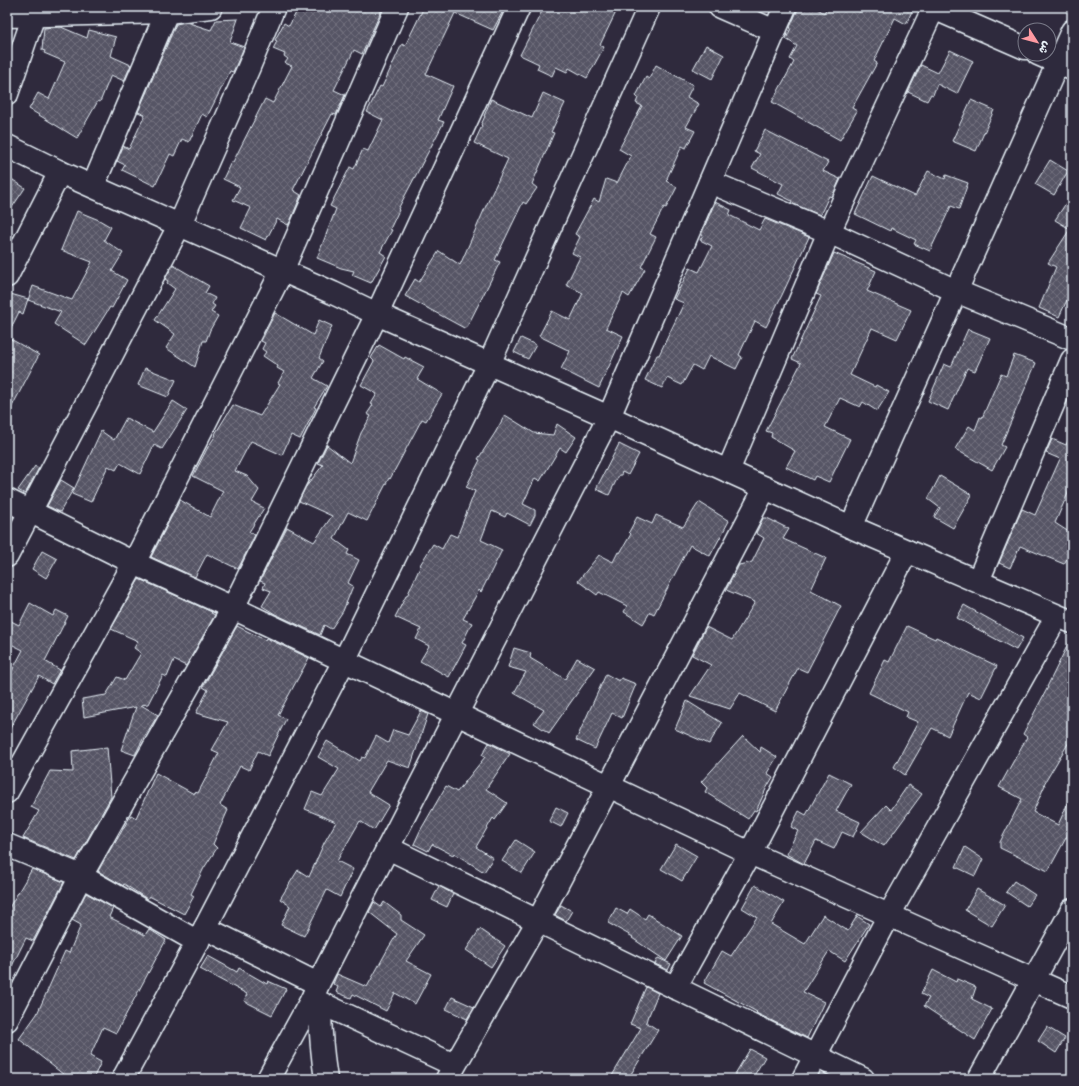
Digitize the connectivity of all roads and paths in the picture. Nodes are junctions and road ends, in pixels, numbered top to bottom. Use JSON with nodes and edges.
{"nodes":[{"id":1,"x":211,"y":7,"type":"edge"},
{"id":2,"x":274,"y":7,"type":"edge"},
{"id":3,"x":397,"y":7,"type":"edge"},
{"id":4,"x":519,"y":7,"type":"edge"},
{"id":5,"x":649,"y":7,"type":"edge"},
{"id":6,"x":720,"y":7,"type":"edge"},
{"id":7,"x":785,"y":7,"type":"edge"},
{"id":8,"x":933,"y":7,"type":"edge"},
{"id":9,"x":167,"y":12,"type":"junction"},
{"id":10,"x":34,"y":15,"type":"junction"},
{"id":11,"x":7,"y":16,"type":"edge"},
{"id":12,"x":775,"y":30,"type":"junction"},
{"id":13,"x":1072,"y":31,"type":"edge"},
{"id":14,"x":1017,"y":44,"type":"edge"},
{"id":15,"x":1057,"y":60,"type":"edge"},
{"id":16,"x":1056,"y":62,"type":"edge"},
{"id":17,"x":7,"y":94,"type":"edge"},
{"id":18,"x":7,"y":146,"type":"edge"},
{"id":19,"x":60,"y":172,"type":"junction"},
{"id":20,"x":710,"y":182,"type":"junction"},
{"id":21,"x":92,"y":186,"type":"junction"},
{"id":22,"x":180,"y":224,"type":"junction"},
{"id":23,"x":829,"y":232,"type":"junction"},
{"id":24,"x":282,"y":270,"type":"junction"},
{"id":25,"x":7,"y":276,"type":"edge"},
{"id":26,"x":956,"y":291,"type":"junction"},
{"id":27,"x":377,"y":314,"type":"junction"},
{"id":28,"x":1072,"y":339,"type":"edge"},
{"id":29,"x":1072,"y":360,"type":"edge"},
{"id":30,"x":489,"y":364,"type":"junction"},
{"id":31,"x":609,"y":417,"type":"junction"},
{"id":32,"x":728,"y":471,"type":"junction"},
{"id":33,"x":766,"y":488,"type":"junction"},
{"id":34,"x":7,"y":500,"type":"edge"},
{"id":35,"x":31,"y":511,"type":"junction"},
{"id":36,"x":851,"y":527,"type":"junction"},
{"id":37,"x":907,"y":551,"type":"junction"},
{"id":38,"x":7,"y":556,"type":"edge"},
{"id":39,"x":134,"y":563,"type":"junction"},
{"id":40,"x":978,"y":581,"type":"junction"},
{"id":41,"x":233,"y":608,"type":"junction"},
{"id":42,"x":1064,"y":619,"type":"edge"},
{"id":43,"x":344,"y":662,"type":"junction"},
{"id":44,"x":456,"y":713,"type":"junction"},
{"id":45,"x":609,"y":786,"type":"junction"},
{"id":46,"x":7,"y":792,"type":"edge"},
{"id":47,"x":7,"y":845,"type":"edge"},
{"id":48,"x":388,"y":848,"type":"junction"},
{"id":49,"x":750,"y":853,"type":"junction"},
{"id":50,"x":81,"y":876,"type":"junction"},
{"id":51,"x":1072,"y":910,"type":"edge"},
{"id":52,"x":889,"y":915,"type":"junction"},
{"id":53,"x":538,"y":921,"type":"junction"},
{"id":54,"x":202,"y":935,"type":"junction"},
{"id":55,"x":1033,"y":980,"type":"junction"},
{"id":56,"x":675,"y":988,"type":"junction"},
{"id":57,"x":316,"y":995,"type":"junction"},
{"id":58,"x":1072,"y":997,"type":"edge"},
{"id":59,"x":7,"y":1020,"type":"edge"},
{"id":60,"x":815,"y":1057,"type":"junction"},
{"id":61,"x":450,"y":1072,"type":"edge"},
{"id":62,"x":123,"y":1079,"type":"edge"},
{"id":63,"x":268,"y":1079,"type":"edge"},
{"id":64,"x":326,"y":1079,"type":"edge"},
{"id":65,"x":803,"y":1079,"type":"edge"},
{"id":66,"x":863,"y":1079,"type":"edge"},
{"id":67,"x":979,"y":1079,"type":"edge"}],
"edges":[{"from":1,"to":9,"type":"street"},
{"from":2,"to":22,"type":"street"},
{"from":3,"to":24,"type":"street"},
{"from":4,"to":27,"type":"street"},
{"from":5,"to":30,"type":"street"},
{"from":6,"to":12,"type":"street"},
{"from":7,"to":12,"type":"street"},
{"from":8,"to":14,"type":"street"},
{"from":8,"to":23,"type":"street"},
{"from":9,"to":10,"type":"street"},
{"from":9,"to":21,"type":"street"},
{"from":10,"to":11,"type":"street"},
{"from":10,"to":17,"type":"street"},
{"from":12,"to":20,"type":"street"},
{"from":13,"to":15,"type":"street"},
{"from":16,"to":26,"type":"street"},
{"from":18,"to":19,"type":"street"},
{"from":19,"to":21,"type":"street"},
{"from":19,"to":25,"type":"street"},
{"from":20,"to":23,"type":"street"},
{"from":20,"to":31,"type":"street"},
{"from":21,"to":22,"type":"street"},
{"from":22,"to":24,"type":"street"},
{"from":22,"to":35,"type":"street"},
{"from":23,"to":26,"type":"street"},
{"from":23,"to":32,"type":"street"},
{"from":24,"to":27,"type":"street"},
{"from":24,"to":39,"type":"street"},
{"from":26,"to":28,"type":"street"},
{"from":26,"to":36,"type":"street"},
{"from":27,"to":30,"type":"street"},
{"from":27,"to":41,"type":"street"},
{"from":29,"to":40,"type":"street"},
{"from":30,"to":31,"type":"street"},
{"from":30,"to":43,"type":"street"},
{"from":31,"to":32,"type":"street"},
{"from":31,"to":44,"type":"street"},
{"from":32,"to":33,"type":"street"},
{"from":33,"to":36,"type":"street"},
{"from":33,"to":45,"type":"street"},
{"from":34,"to":35,"type":"street"},
{"from":35,"to":38,"type":"street"},
{"from":35,"to":39,"type":"street"},
{"from":36,"to":37,"type":"street"},
{"from":37,"to":40,"type":"street"},
{"from":37,"to":49,"type":"street"},
{"from":39,"to":41,"type":"street"},
{"from":39,"to":46,"type":"street"},
{"from":40,"to":42,"type":"street"},
{"from":41,"to":43,"type":"street"},
{"from":41,"to":50,"type":"street"},
{"from":42,"to":52,"type":"street"},
{"from":43,"to":44,"type":"street"},
{"from":43,"to":54,"type":"street"},
{"from":44,"to":45,"type":"street"},
{"from":44,"to":48,"type":"street"},
{"from":45,"to":49,"type":"street"},
{"from":45,"to":53,"type":"street"},
{"from":47,"to":50,"type":"street"},
{"from":48,"to":53,"type":"street"},
{"from":48,"to":57,"type":"street"},
{"from":49,"to":52,"type":"street"},
{"from":49,"to":56,"type":"street"},
{"from":50,"to":54,"type":"street"},
{"from":50,"to":59,"type":"street"},
{"from":51,"to":55,"type":"street"},
{"from":52,"to":55,"type":"street"},
{"from":52,"to":60,"type":"street"},
{"from":53,"to":56,"type":"street"},
{"from":53,"to":61,"type":"street"},
{"from":54,"to":57,"type":"street"},
{"from":54,"to":62,"type":"street"},
{"from":55,"to":58,"type":"street"},
{"from":55,"to":67,"type":"street"},
{"from":56,"to":60,"type":"street"},
{"from":57,"to":61,"type":"street"},
{"from":57,"to":63,"type":"street"},
{"from":57,"to":64,"type":"street"},
{"from":60,"to":65,"type":"street"},
{"from":60,"to":66,"type":"street"}]}
